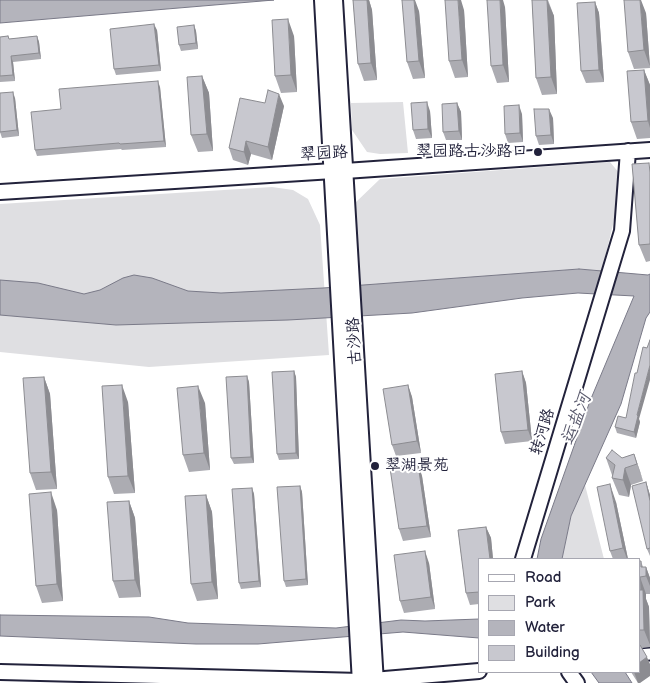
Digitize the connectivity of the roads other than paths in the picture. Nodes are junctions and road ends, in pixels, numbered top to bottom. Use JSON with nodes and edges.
{"nodes":[{"id":1,"x":323,"y":0,"type":"edge"},
{"id":2,"x":334,"y":0,"type":"edge"},
{"id":3,"x":650,"y":150,"type":"edge"},
{"id":4,"x":628,"y":151,"type":"junction"},
{"id":5,"x":339,"y":171,"type":"junction"},
{"id":6,"x":0,"y":192,"type":"edge"},
{"id":7,"x":523,"y":558,"type":"edge"},
{"id":8,"x":478,"y":671,"type":"edge"},
{"id":9,"x":0,"y":672,"type":"edge"},
{"id":10,"x":368,"y":682,"type":"edge"}],
"edges":[{"from":1,"to":5,"type":"main road","name":"古沙路"},
{"from":2,"to":5,"type":"main road","name":"古沙路"},
{"from":3,"to":4,"type":"street","name":"翠园路"},
{"from":4,"to":5,"type":"street","name":"翠园路"},
{"from":4,"to":7,"type":"street","name":"转河路"},
{"from":5,"to":6,"type":"street","name":"翠园路"},
{"from":5,"to":10,"type":"main road","name":"古沙路"},
{"from":8,"to":10,"type":"street"},
{"from":9,"to":10,"type":"street"}]}
